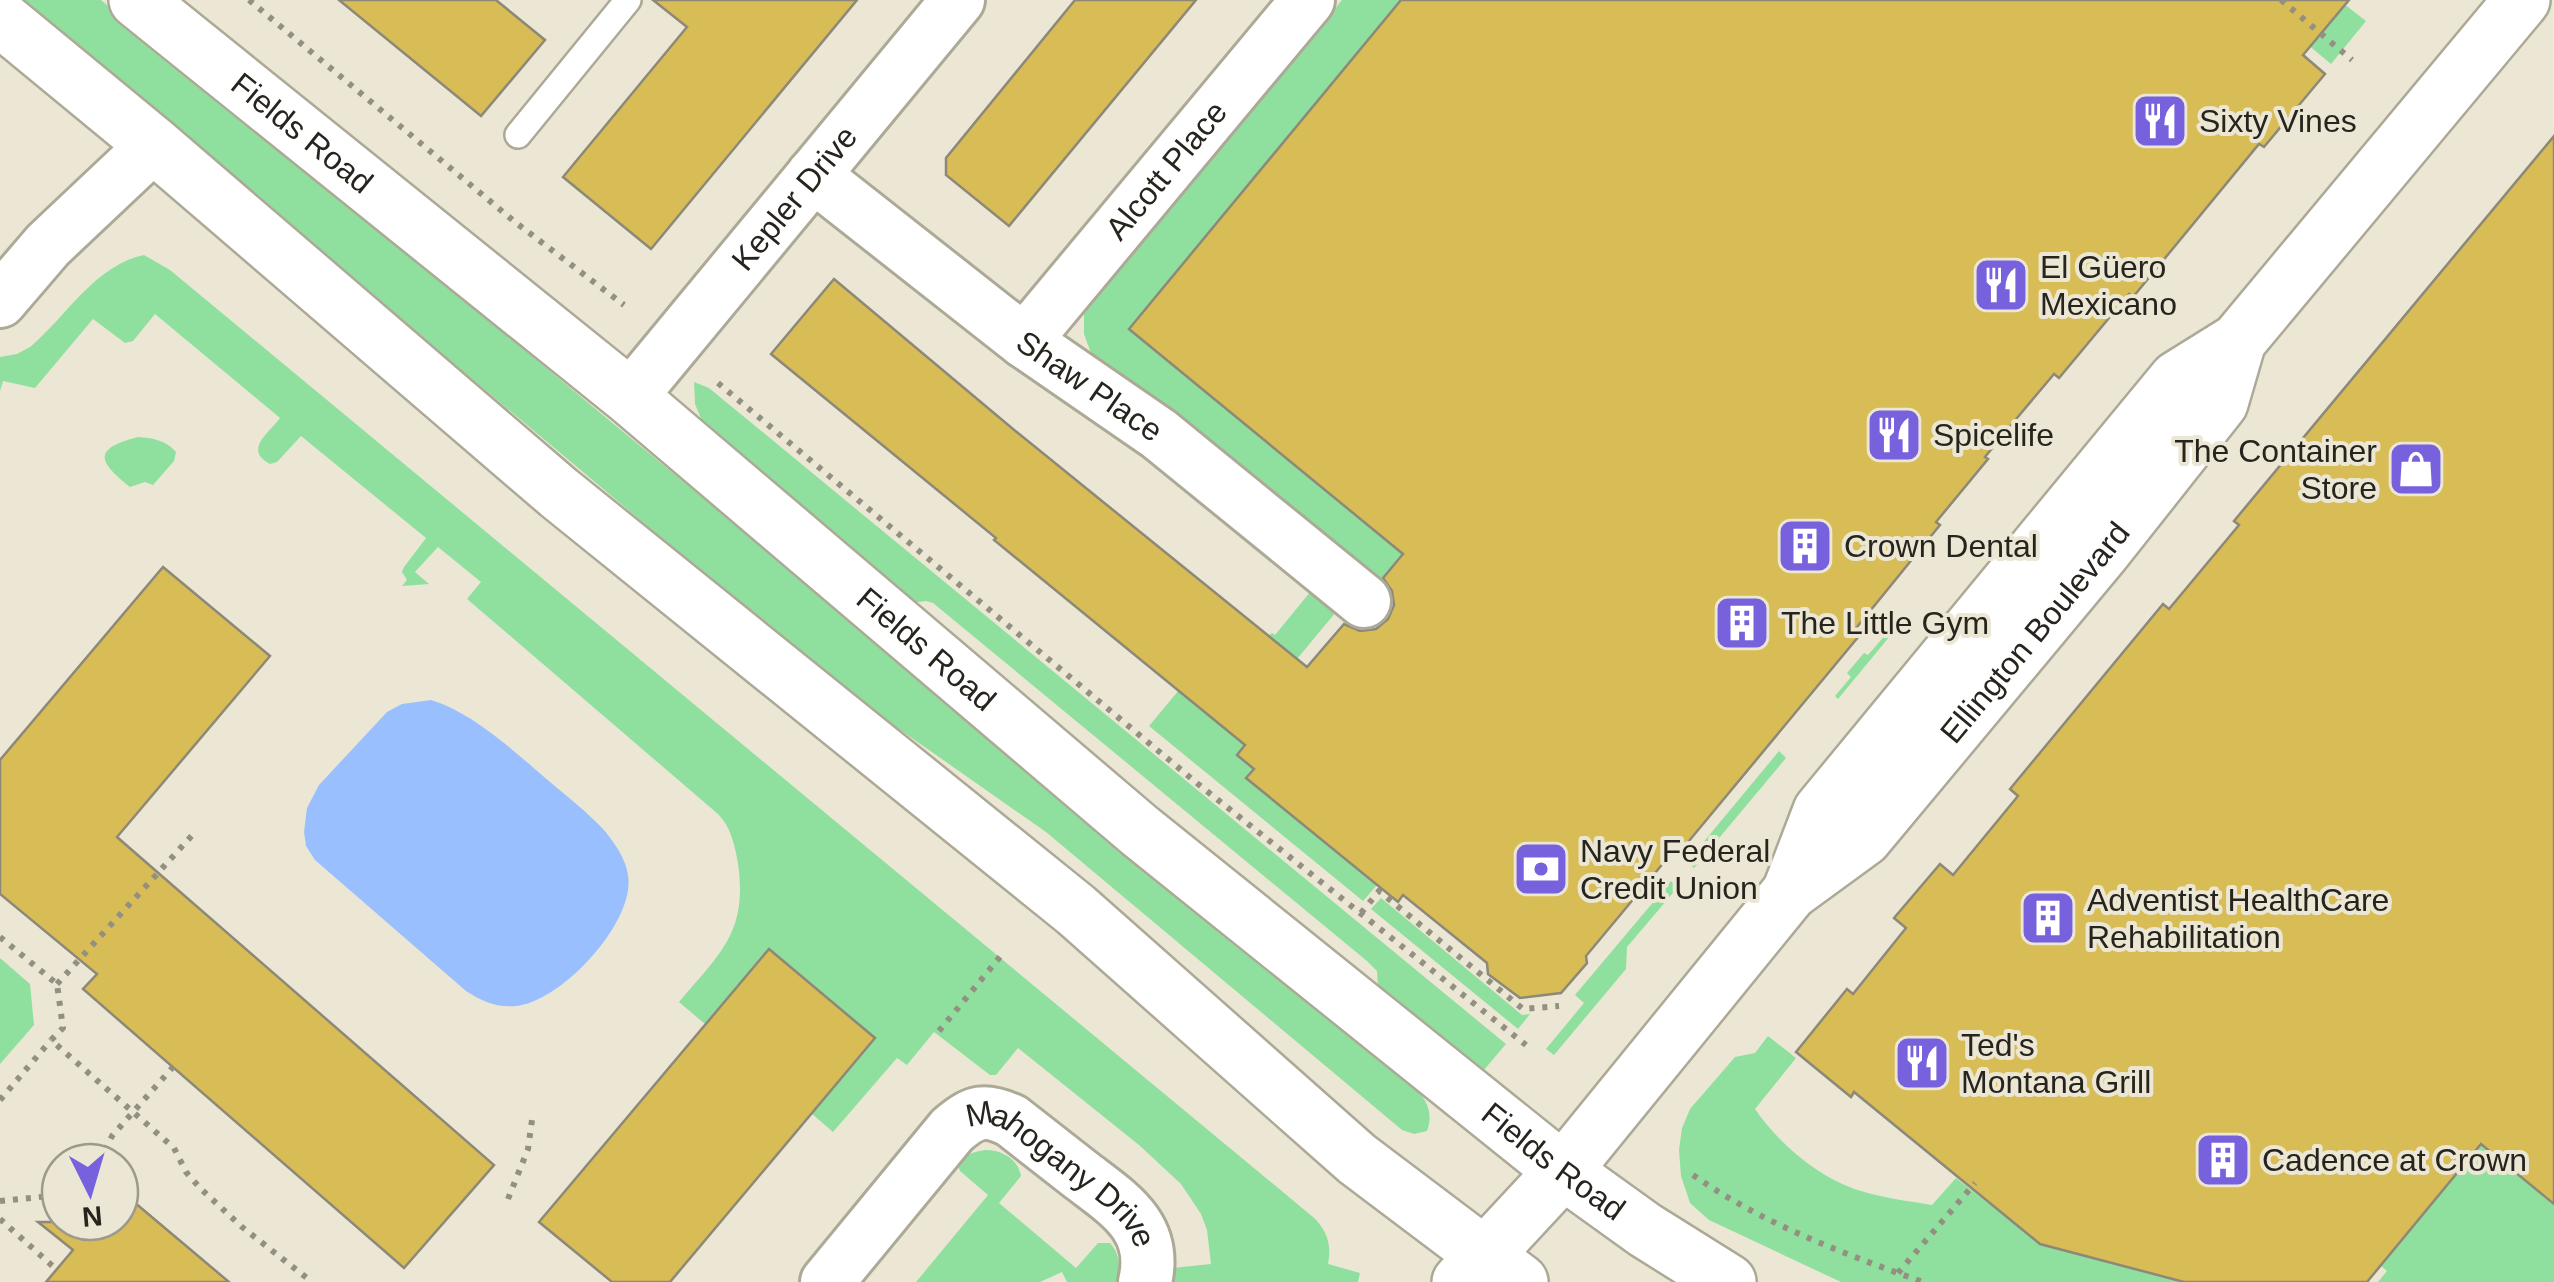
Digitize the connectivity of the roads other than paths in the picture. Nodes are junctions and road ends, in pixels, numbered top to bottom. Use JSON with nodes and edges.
{"nodes":[{"id":1,"x":137,"y":0,"type":"edge"},
{"id":2,"x":958,"y":0,"type":"edge"},
{"id":3,"x":1308,"y":0,"type":"edge"},
{"id":4,"x":2522,"y":0,"type":"edge"},
{"id":5,"x":616,"y":4,"type":"edge"},
{"id":6,"x":0,"y":18,"type":"edge"},
{"id":7,"x":518,"y":135,"type":"dead end"},
{"id":8,"x":154,"y":145,"type":"junction"},
{"id":9,"x":813,"y":175,"type":"junction"},
{"id":10,"x":0,"y":301,"type":"edge"},
{"id":11,"x":1024,"y":341,"type":"junction"},
{"id":12,"x":630,"y":397,"type":"junction"},
{"id":13,"x":1364,"y":600,"type":"dead end"},
{"id":14,"x":1563,"y":1171,"type":"junction"},
{"id":15,"x":1488,"y":1273,"type":"edge"},
{"id":16,"x":828,"y":1282,"type":"edge"},
{"id":17,"x":1144,"y":1282,"type":"edge"},
{"id":18,"x":1728,"y":1282,"type":"edge"}],
"edges":[{"from":1,"to":12,"type":"main road","name":"Fields Road"},
{"from":2,"to":9,"type":"street","name":"Kepler Drive"},
{"from":3,"to":11,"type":"street","name":"Alcott Place"},
{"from":4,"to":14,"type":"main road","name":"Ellington Boulevard"},
{"from":5,"to":7,"type":"lane"},
{"from":6,"to":8,"type":"main road"},
{"from":8,"to":10,"type":"street"},
{"from":8,"to":15,"type":"main road"},
{"from":9,"to":11,"type":"street","name":"Shaw Place"},
{"from":9,"to":12,"type":"street","name":"Kepler Drive"},
{"from":11,"to":13,"type":"street","name":"Shaw Place"},
{"from":12,"to":14,"type":"main road","name":"Fields Road"},
{"from":14,"to":15,"type":"main road","name":"Ellington Boulevard"},
{"from":14,"to":18,"type":"main road","name":"Fields Road"},
{"from":16,"to":17,"type":"street","name":"Mahogany Drive"}]}
